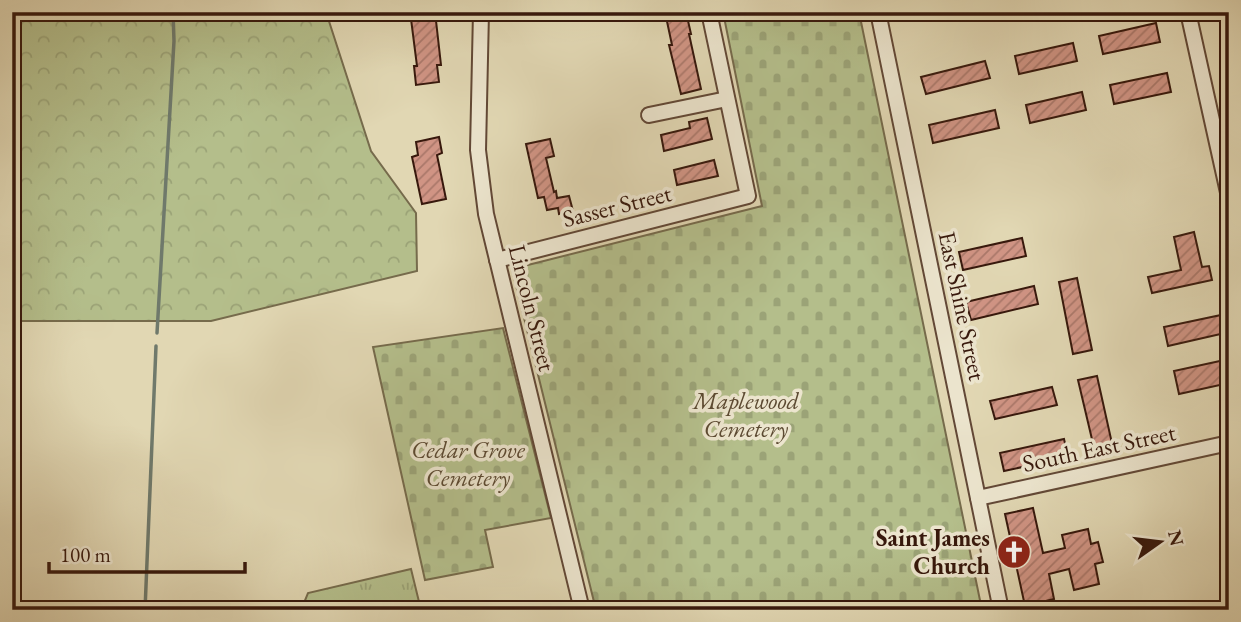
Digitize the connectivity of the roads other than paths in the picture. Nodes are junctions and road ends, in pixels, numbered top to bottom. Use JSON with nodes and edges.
{"nodes":[{"id":1,"x":481,"y":12,"type":"edge"},
{"id":2,"x":709,"y":12,"type":"edge"},
{"id":3,"x":878,"y":12,"type":"edge"},
{"id":4,"x":1188,"y":12,"type":"edge"},
{"id":5,"x":727,"y":99,"type":"junction"},
{"id":6,"x":649,"y":115,"type":"dead end"},
{"id":7,"x":1222,"y":138,"type":"edge"},
{"id":8,"x":1229,"y":197,"type":"edge"},
{"id":9,"x":497,"y":260,"type":"junction"},
{"id":10,"x":1229,"y":443,"type":"edge"},
{"id":11,"x":978,"y":498,"type":"junction"},
{"id":12,"x":582,"y":610,"type":"edge"},
{"id":13,"x":1001,"y":610,"type":"edge"}],
"edges":[{"from":1,"to":9,"type":"street","name":"Lincoln Street"},
{"from":2,"to":5,"type":"street"},
{"from":3,"to":11,"type":"street","name":"East Shine Street"},
{"from":4,"to":7,"type":"street"},
{"from":5,"to":6,"type":"street"},
{"from":5,"to":9,"type":"street","name":"Sasser Street"},
{"from":7,"to":8,"type":"street"},
{"from":9,"to":12,"type":"street","name":"Lincoln Street"},
{"from":10,"to":11,"type":"street","name":"South East Street"},
{"from":11,"to":13,"type":"street","name":"East Shine Street"}]}
